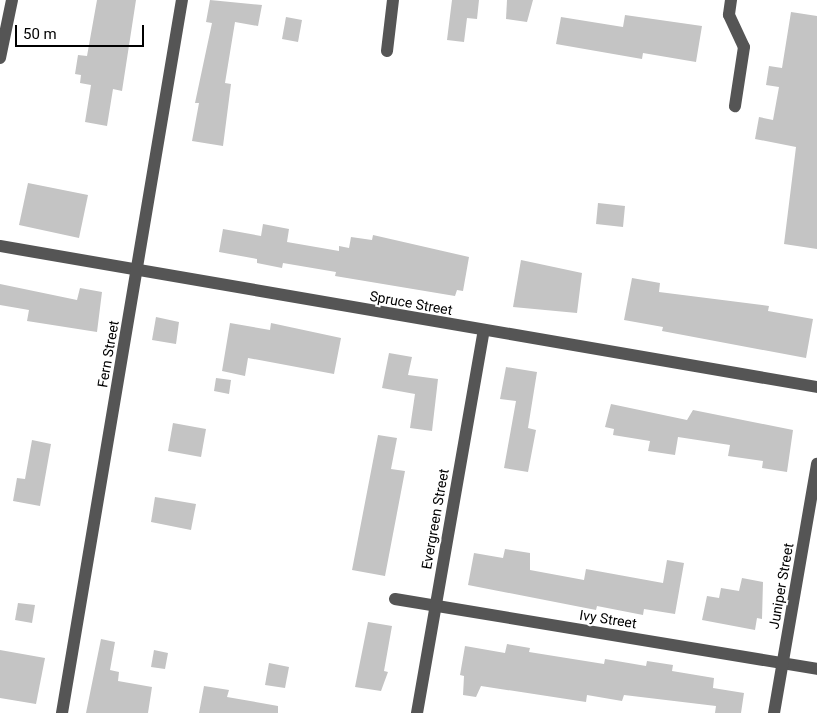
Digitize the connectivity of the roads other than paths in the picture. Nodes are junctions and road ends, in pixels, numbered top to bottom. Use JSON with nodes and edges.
{"nodes":[{"id":1,"x":12,"y":0,"type":"edge"},
{"id":2,"x":182,"y":0,"type":"edge"},
{"id":3,"x":393,"y":0,"type":"edge"},
{"id":4,"x":731,"y":0,"type":"edge"},
{"id":5,"x":387,"y":51,"type":"dead end"},
{"id":6,"x":0,"y":58,"type":"edge"},
{"id":7,"x":735,"y":106,"type":"dead end"},
{"id":8,"x":0,"y":246,"type":"edge"},
{"id":9,"x":137,"y":270,"type":"junction"},
{"id":10,"x":484,"y":331,"type":"junction"},
{"id":11,"x":817,"y":387,"type":"edge"},
{"id":12,"x":817,"y":464,"type":"edge"},
{"id":13,"x":395,"y":599,"type":"dead end"},
{"id":14,"x":435,"y":606,"type":"junction"},
{"id":15,"x":783,"y":663,"type":"junction"},
{"id":16,"x":817,"y":668,"type":"edge"},
{"id":17,"x":62,"y":713,"type":"edge"},
{"id":18,"x":417,"y":713,"type":"edge"},
{"id":19,"x":774,"y":713,"type":"edge"}],
"edges":[{"from":1,"to":6,"type":"street"},
{"from":2,"to":9,"type":"street","name":"Fern Street"},
{"from":3,"to":5,"type":"street"},
{"from":4,"to":7,"type":"street"},
{"from":8,"to":9,"type":"street","name":"Spruce Street"},
{"from":9,"to":10,"type":"street","name":"Spruce Street"},
{"from":9,"to":17,"type":"street","name":"Fern Street"},
{"from":10,"to":11,"type":"street","name":"Spruce Street"},
{"from":10,"to":14,"type":"street","name":"Evergreen Street"},
{"from":12,"to":15,"type":"street","name":"Juniper Street"},
{"from":13,"to":14,"type":"street","name":"Ivy Street"},
{"from":14,"to":15,"type":"street","name":"Ivy Street"},
{"from":14,"to":18,"type":"street","name":"Evergreen Street"},
{"from":15,"to":16,"type":"street","name":"Ivy Street"},
{"from":15,"to":19,"type":"street","name":"Juniper Street"}]}
